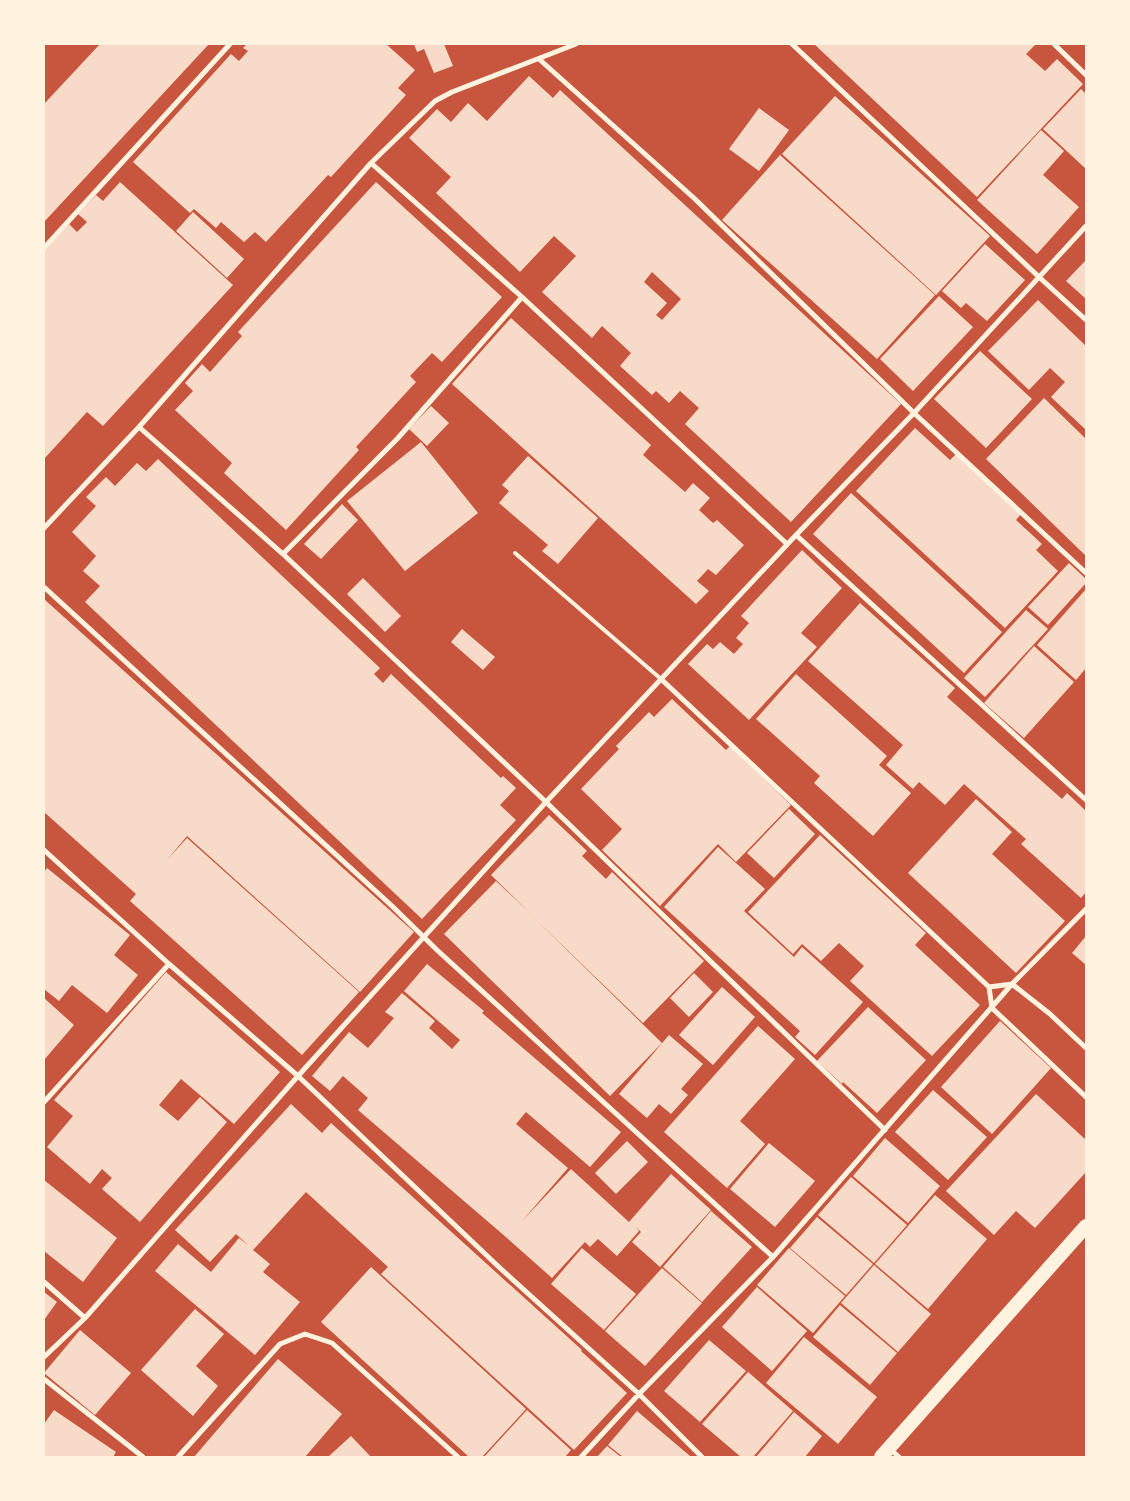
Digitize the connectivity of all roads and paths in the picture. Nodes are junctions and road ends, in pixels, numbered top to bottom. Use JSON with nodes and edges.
{"nodes":[{"id":1,"x":230,"y":44,"type":"edge"},
{"id":2,"x":576,"y":44,"type":"edge"},
{"id":3,"x":792,"y":44,"type":"edge"},
{"id":4,"x":1054,"y":44,"type":"edge"},
{"id":5,"x":539,"y":59,"type":"junction"},
{"id":6,"x":1086,"y":75,"type":"edge"},
{"id":7,"x":371,"y":163,"type":"junction"},
{"id":8,"x":1086,"y":226,"type":"edge"},
{"id":9,"x":44,"y":248,"type":"edge"},
{"id":10,"x":1039,"y":277,"type":"junction"},
{"id":11,"x":522,"y":297,"type":"junction"},
{"id":12,"x":1086,"y":320,"type":"edge"},
{"id":13,"x":914,"y":413,"type":"junction"},
{"id":14,"x":139,"y":427,"type":"junction"},
{"id":15,"x":44,"y":528,"type":"edge"},
{"id":16,"x":796,"y":535,"type":"junction"},
{"id":17,"x":787,"y":544,"type":"junction"},
{"id":18,"x":515,"y":553,"type":"dead end"},
{"id":19,"x":283,"y":554,"type":"junction"},
{"id":20,"x":1086,"y":573,"type":"edge"},
{"id":21,"x":44,"y":587,"type":"edge"},
{"id":22,"x":660,"y":679,"type":"junction"},
{"id":23,"x":1086,"y":800,"type":"edge"},
{"id":24,"x":546,"y":802,"type":"junction"},
{"id":25,"x":44,"y":850,"type":"edge"},
{"id":26,"x":1086,"y":909,"type":"edge"},
{"id":27,"x":424,"y":938,"type":"junction"},
{"id":28,"x":169,"y":964,"type":"junction"},
{"id":29,"x":1012,"y":984,"type":"junction"},
{"id":30,"x":989,"y":987,"type":"junction"},
{"id":31,"x":992,"y":1008,"type":"junction"},
{"id":32,"x":1086,"y":1048,"type":"edge"},
{"id":33,"x":298,"y":1076,"type":"junction"},
{"id":34,"x":1086,"y":1097,"type":"edge"},
{"id":35,"x":44,"y":1102,"type":"edge"},
{"id":36,"x":885,"y":1130,"type":"junction"},
{"id":37,"x":1086,"y":1226,"type":"edge"},
{"id":38,"x":773,"y":1257,"type":"junction"},
{"id":39,"x":44,"y":1282,"type":"edge"},
{"id":40,"x":85,"y":1318,"type":"junction"},
{"id":41,"x":44,"y":1357,"type":"edge"},
{"id":42,"x":44,"y":1378,"type":"edge"},
{"id":43,"x":639,"y":1394,"type":"junction"},
{"id":44,"x":890,"y":1454,"type":"edge"},
{"id":45,"x":144,"y":1457,"type":"edge"},
{"id":46,"x":178,"y":1457,"type":"edge"},
{"id":47,"x":458,"y":1457,"type":"edge"},
{"id":48,"x":580,"y":1457,"type":"edge"},
{"id":49,"x":702,"y":1457,"type":"edge"}],
"edges":[{"from":1,"to":9,"type":"street"},
{"from":2,"to":5,"type":"street"},
{"from":3,"to":10,"type":"street"},
{"from":4,"to":6,"type":"street"},
{"from":5,"to":7,"type":"street"},
{"from":5,"to":13,"type":"street"},
{"from":7,"to":11,"type":"street"},
{"from":7,"to":14,"type":"street"},
{"from":8,"to":10,"type":"street"},
{"from":10,"to":12,"type":"street"},
{"from":10,"to":13,"type":"street"},
{"from":11,"to":17,"type":"street"},
{"from":11,"to":19,"type":"street"},
{"from":13,"to":16,"type":"street"},
{"from":13,"to":20,"type":"street"},
{"from":14,"to":15,"type":"street"},
{"from":14,"to":19,"type":"street"},
{"from":16,"to":17,"type":"street"},
{"from":16,"to":23,"type":"street"},
{"from":17,"to":22,"type":"street"},
{"from":18,"to":22,"type":"lane"},
{"from":19,"to":24,"type":"street"},
{"from":21,"to":27,"type":"street"},
{"from":22,"to":24,"type":"street"},
{"from":22,"to":30,"type":"street"},
{"from":24,"to":27,"type":"street"},
{"from":24,"to":36,"type":"street"},
{"from":25,"to":28,"type":"street"},
{"from":26,"to":29,"type":"street"},
{"from":27,"to":33,"type":"street"},
{"from":27,"to":38,"type":"street"},
{"from":28,"to":33,"type":"street"},
{"from":28,"to":35,"type":"street"},
{"from":29,"to":30,"type":"street"},
{"from":29,"to":31,"type":"street"},
{"from":29,"to":32,"type":"street"},
{"from":30,"to":31,"type":"street"},
{"from":31,"to":34,"type":"street"},
{"from":31,"to":36,"type":"street"},
{"from":33,"to":40,"type":"street"},
{"from":33,"to":43,"type":"street"},
{"from":36,"to":38,"type":"street"},
{"from":37,"to":44,"type":"highway"},
{"from":38,"to":43,"type":"street"},
{"from":39,"to":40,"type":"street"},
{"from":40,"to":41,"type":"street"},
{"from":42,"to":45,"type":"street"},
{"from":43,"to":48,"type":"street"},
{"from":43,"to":49,"type":"street"},
{"from":46,"to":47,"type":"street"}]}
